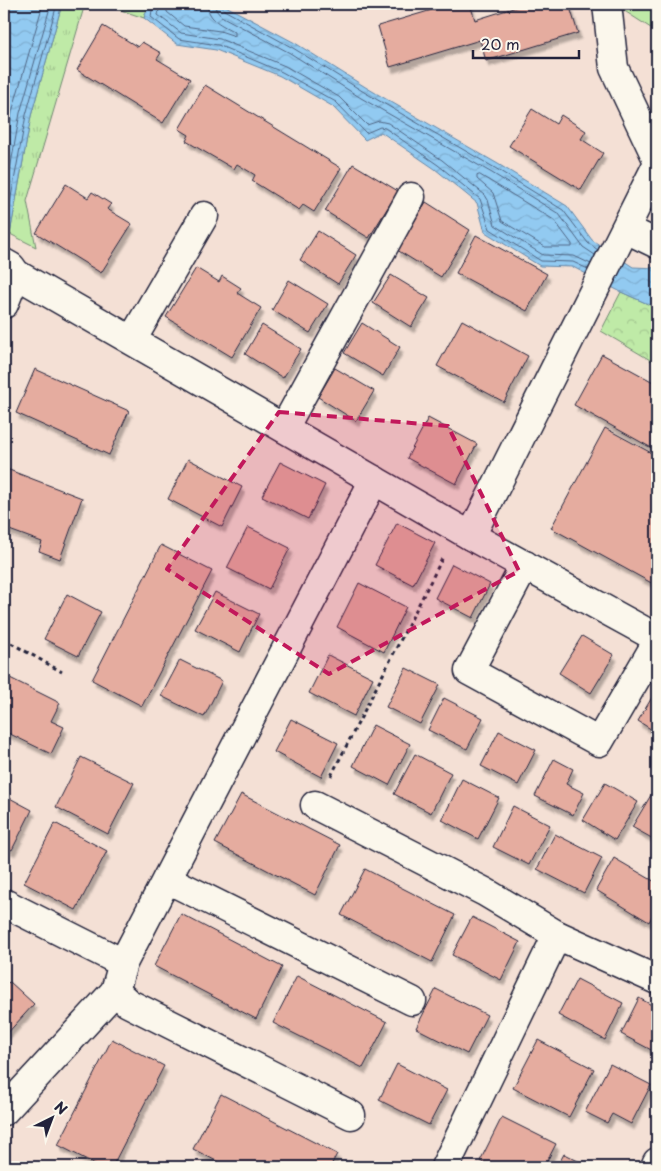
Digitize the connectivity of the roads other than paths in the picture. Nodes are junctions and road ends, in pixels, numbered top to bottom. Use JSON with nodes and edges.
{"nodes":[{"id":1,"x":607,"y":4,"type":"edge"},
{"id":2,"x":657,"y":159,"type":"edge"},
{"id":3,"x":657,"y":165,"type":"edge"},
{"id":4,"x":411,"y":197,"type":"dead end"},
{"id":5,"x":204,"y":216,"type":"dead end"},
{"id":6,"x":621,"y":237,"type":"junction"},
{"id":7,"x":657,"y":244,"type":"edge"},
{"id":8,"x":10,"y":268,"type":"edge"},
{"id":9,"x":4,"y":304,"type":"edge"},
{"id":10,"x":132,"y":340,"type":"junction"},
{"id":11,"x":284,"y":428,"type":"junction"},
{"id":12,"x":374,"y":480,"type":"junction"},
{"id":13,"x":471,"y":536,"type":"junction"},
{"id":14,"x":525,"y":565,"type":"junction"},
{"id":15,"x":657,"y":640,"type":"edge"},
{"id":16,"x":315,"y":805,"type":"road end"},
{"id":17,"x":167,"y":879,"type":"junction"},
{"id":18,"x":4,"y":903,"type":"edge"},
{"id":19,"x":557,"y":935,"type":"junction"},
{"id":20,"x":123,"y":963,"type":"junction"},
{"id":21,"x":657,"y":980,"type":"edge"},
{"id":22,"x":115,"y":991,"type":"junction"},
{"id":23,"x":412,"y":1001,"type":"dead end"},
{"id":24,"x":4,"y":1111,"type":"edge"},
{"id":25,"x":351,"y":1114,"type":"dead end"},
{"id":26,"x":657,"y":1162,"type":"edge"},
{"id":27,"x":445,"y":1167,"type":"edge"},
{"id":28,"x":655,"y":1167,"type":"edge"}],
"edges":[{"from":1,"to":2,"type":"street"},
{"from":3,"to":6,"type":"street"},
{"from":4,"to":11,"type":"street"},
{"from":5,"to":10,"type":"street"},
{"from":6,"to":7,"type":"street"},
{"from":6,"to":13,"type":"street"},
{"from":8,"to":9,"type":"street"},
{"from":8,"to":10,"type":"street"},
{"from":10,"to":11,"type":"street"},
{"from":11,"to":12,"type":"street"},
{"from":12,"to":13,"type":"street"},
{"from":12,"to":17,"type":"street"},
{"from":13,"to":14,"type":"street"},
{"from":14,"to":15,"type":"street"},
{"from":14,"to":15,"type":"street"},
{"from":16,"to":19,"type":"street"},
{"from":17,"to":20,"type":"street"},
{"from":17,"to":23,"type":"street"},
{"from":18,"to":20,"type":"street"},
{"from":19,"to":21,"type":"street"},
{"from":19,"to":27,"type":"street"},
{"from":20,"to":22,"type":"street"},
{"from":22,"to":24,"type":"street"},
{"from":22,"to":25,"type":"street"},
{"from":26,"to":28,"type":"street"}]}
